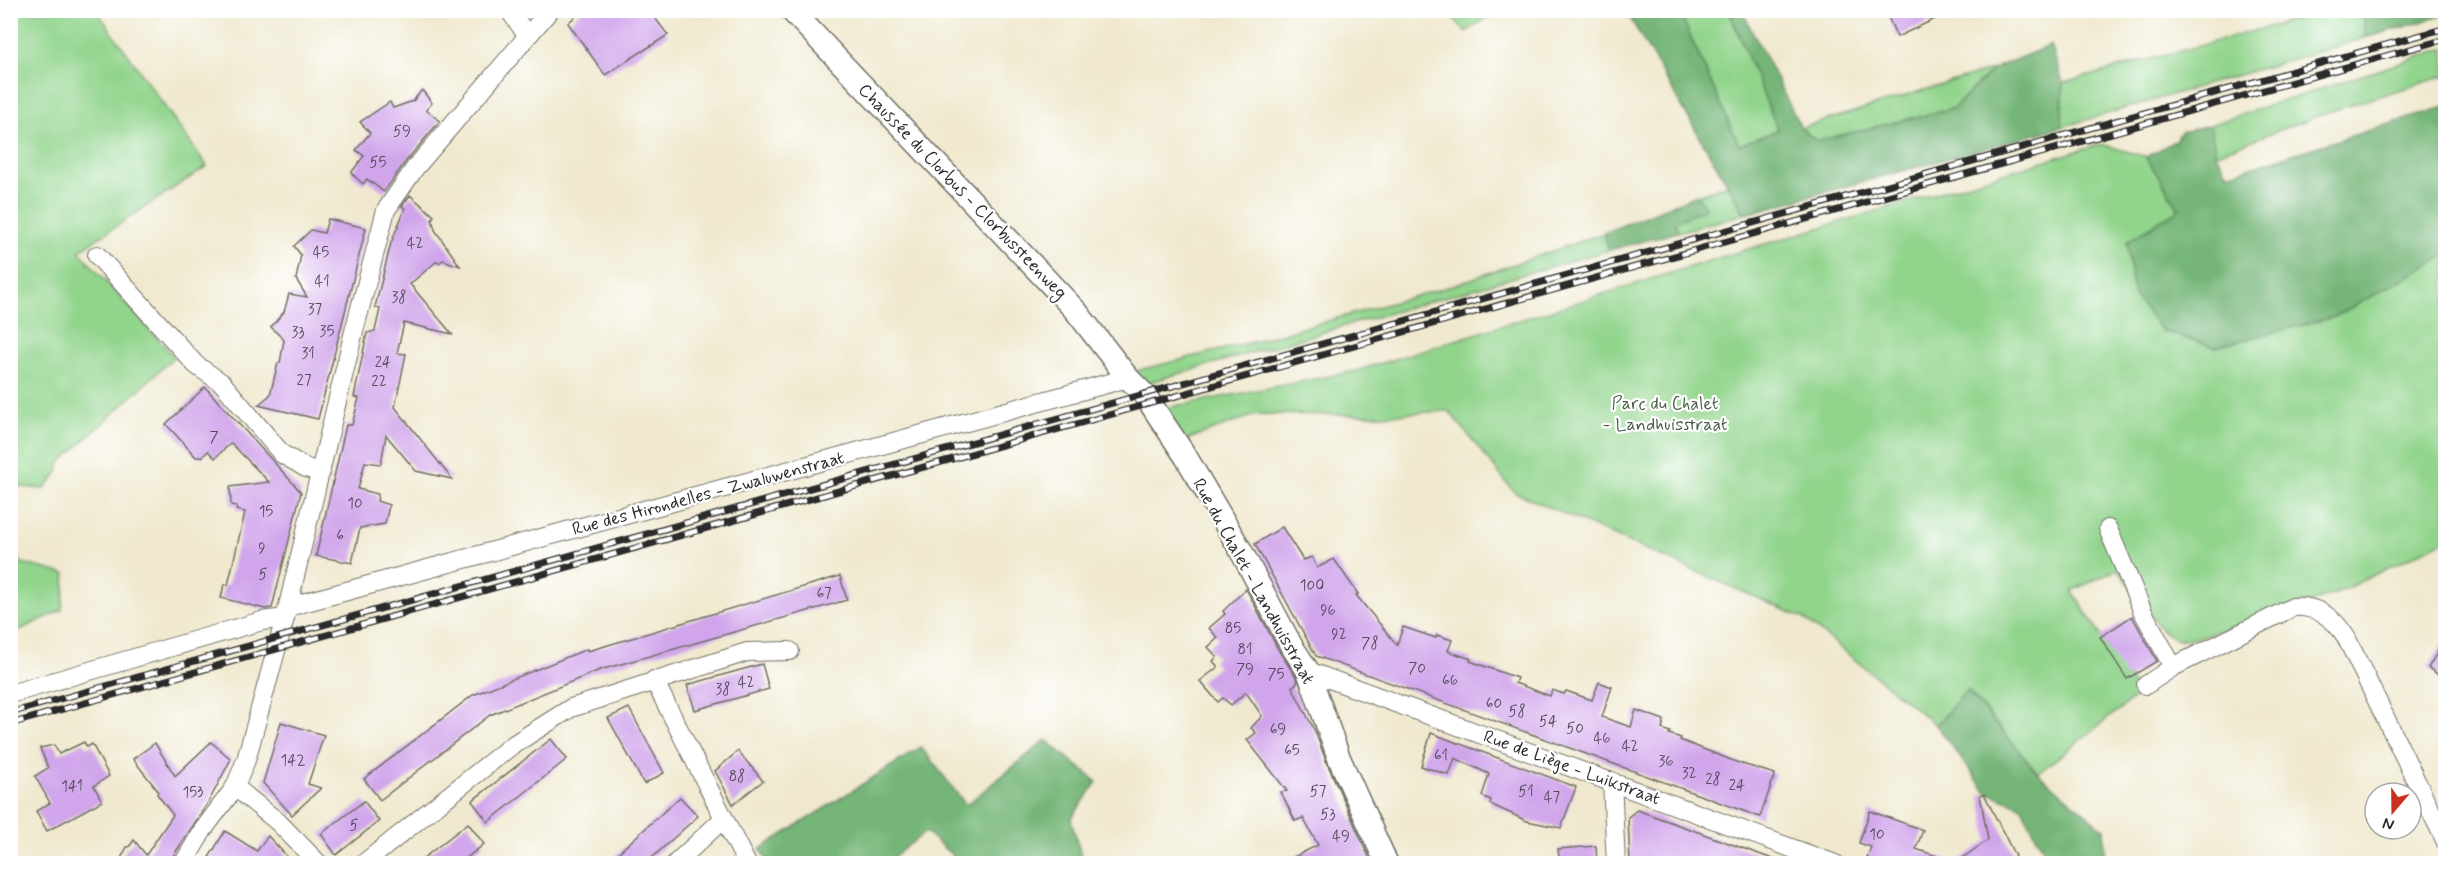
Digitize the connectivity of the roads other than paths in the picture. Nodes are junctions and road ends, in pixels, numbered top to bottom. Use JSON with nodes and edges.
{"nodes":[{"id":1,"x":509,"y":10,"type":"edge"},
{"id":2,"x":550,"y":10,"type":"edge"},
{"id":3,"x":791,"y":10,"type":"edge"},
{"id":4,"x":528,"y":35,"type":"junction"},
{"id":5,"x":97,"y":255,"type":"dead end"},
{"id":6,"x":1128,"y":378,"type":"junction"},
{"id":7,"x":321,"y":472,"type":"junction"},
{"id":8,"x":2108,"y":529,"type":"dead end"},
{"id":9,"x":286,"y":613,"type":"junction"},
{"id":10,"x":790,"y":651,"type":"dead end"},
{"id":11,"x":2173,"y":668,"type":"junction"},
{"id":12,"x":1308,"y":671,"type":"junction"},
{"id":13,"x":654,"y":680,"type":"junction"},
{"id":14,"x":2146,"y":685,"type":"dead end"},
{"id":15,"x":10,"y":694,"type":"edge"},
{"id":16,"x":1612,"y":781,"type":"junction"},
{"id":17,"x":235,"y":787,"type":"junction"},
{"id":18,"x":723,"y":819,"type":"junction"},
{"id":19,"x":2445,"y":842,"type":"edge"},
{"id":20,"x":183,"y":864,"type":"edge"},
{"id":21,"x":319,"y":864,"type":"edge"},
{"id":22,"x":363,"y":864,"type":"edge"},
{"id":23,"x":675,"y":864,"type":"edge"},
{"id":24,"x":747,"y":864,"type":"edge"},
{"id":25,"x":1387,"y":864,"type":"edge"},
{"id":26,"x":1616,"y":864,"type":"edge"},
{"id":27,"x":1835,"y":864,"type":"edge"}],
"edges":[{"from":1,"to":4,"type":"street"},
{"from":2,"to":4,"type":"street"},
{"from":3,"to":6,"type":"street","name":"Chaussée du Clorbus - Clorbussteenweg"},
{"from":4,"to":7,"type":"street"},
{"from":5,"to":7,"type":"street"},
{"from":6,"to":9,"type":"street","name":"Rue des Hirondelles - Zwaluwenstraat"},
{"from":6,"to":12,"type":"street","name":"Rue du Chalet - Landhuisstraat"},
{"from":7,"to":9,"type":"street"},
{"from":8,"to":11,"type":"street"},
{"from":9,"to":15,"type":"street","name":"Rue des Hirondelles - Zwaluwenstraat"},
{"from":9,"to":17,"type":"street"},
{"from":10,"to":13,"type":"street"},
{"from":11,"to":14,"type":"street"},
{"from":11,"to":19,"type":"street"},
{"from":12,"to":16,"type":"street","name":"Rue de Liège - Luikstraat"},
{"from":12,"to":25,"type":"street","name":"Rue du Chalet - Landhuisstraat"},
{"from":13,"to":18,"type":"street"},
{"from":13,"to":22,"type":"street"},
{"from":16,"to":26,"type":"street"},
{"from":16,"to":27,"type":"street","name":"Rue de Liège - Luikstraat"},
{"from":17,"to":20,"type":"street"},
{"from":17,"to":21,"type":"street"},
{"from":18,"to":23,"type":"street"},
{"from":18,"to":24,"type":"street"}]}
